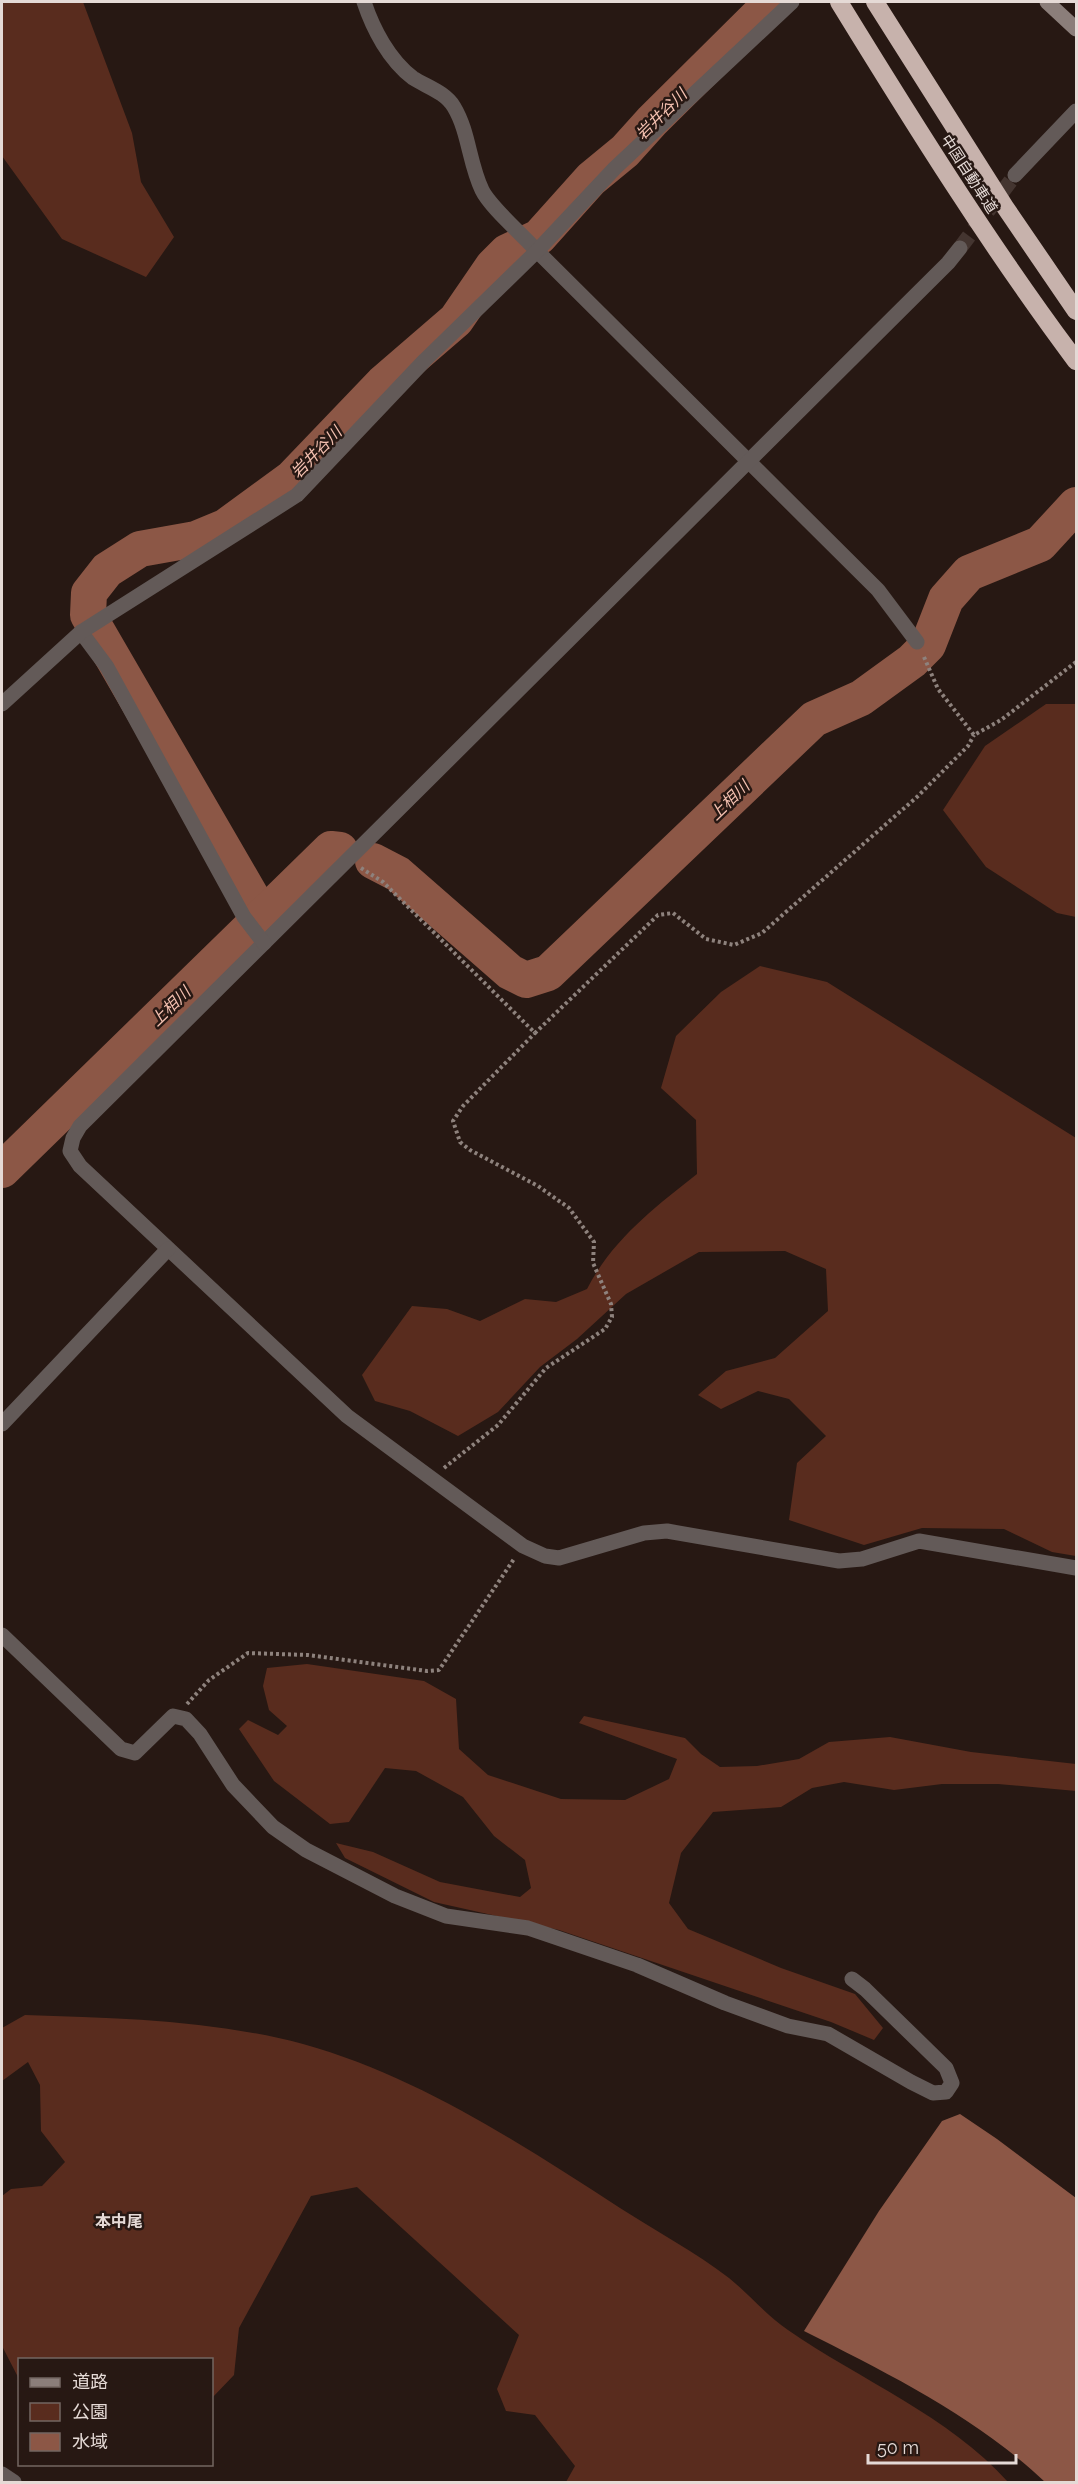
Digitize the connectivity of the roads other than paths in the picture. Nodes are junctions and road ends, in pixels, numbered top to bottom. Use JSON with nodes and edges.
{"nodes":[{"id":1,"x":364,"y":2,"type":"edge"},
{"id":2,"x":792,"y":2,"type":"edge"},
{"id":3,"x":839,"y":2,"type":"edge"},
{"id":4,"x":875,"y":2,"type":"edge"},
{"id":5,"x":1047,"y":2,"type":"edge"},
{"id":6,"x":1077,"y":29,"type":"edge"},
{"id":7,"x":1077,"y":111,"type":"edge"},
{"id":8,"x":1015,"y":175,"type":"tunnel mouth"},
{"id":9,"x":960,"y":248,"type":"tunnel mouth"},
{"id":10,"x":537,"y":251,"type":"junction"},
{"id":11,"x":1077,"y":311,"type":"edge"},
{"id":12,"x":1077,"y":361,"type":"edge"},
{"id":13,"x":748,"y":461,"type":"junction"},
{"id":14,"x":89,"y":627,"type":"junction"},
{"id":15,"x":917,"y":642,"type":"road end"},
{"id":16,"x":2,"y":704,"type":"edge"},
{"id":17,"x":261,"y":939,"type":"junction"},
{"id":18,"x":168,"y":1250,"type":"junction"},
{"id":19,"x":2,"y":1424,"type":"edge"},
{"id":20,"x":1077,"y":1568,"type":"edge"},
{"id":21,"x":2,"y":1635,"type":"edge"},
{"id":22,"x":852,"y":1979,"type":"dead end"},
{"id":23,"x":2,"y":2474,"type":"edge"},
{"id":24,"x":14,"y":2482,"type":"edge"}],
"edges":[{"from":1,"to":10,"type":"street"},
{"from":2,"to":10,"type":"street"},
{"from":3,"to":12,"type":"highway","name":"中国自動車道"},
{"from":4,"to":11,"type":"highway","name":"中国自動車道"},
{"from":5,"to":6,"type":"street"},
{"from":7,"to":8,"type":"street"},
{"from":9,"to":13,"type":"street"},
{"from":10,"to":13,"type":"street"},
{"from":10,"to":14,"type":"street"},
{"from":13,"to":15,"type":"street"},
{"from":13,"to":17,"type":"street"},
{"from":14,"to":16,"type":"street"},
{"from":14,"to":17,"type":"street"},
{"from":17,"to":18,"type":"street"},
{"from":18,"to":19,"type":"street"},
{"from":18,"to":20,"type":"street"},
{"from":21,"to":22,"type":"street"},
{"from":23,"to":24,"type":"street"}]}
